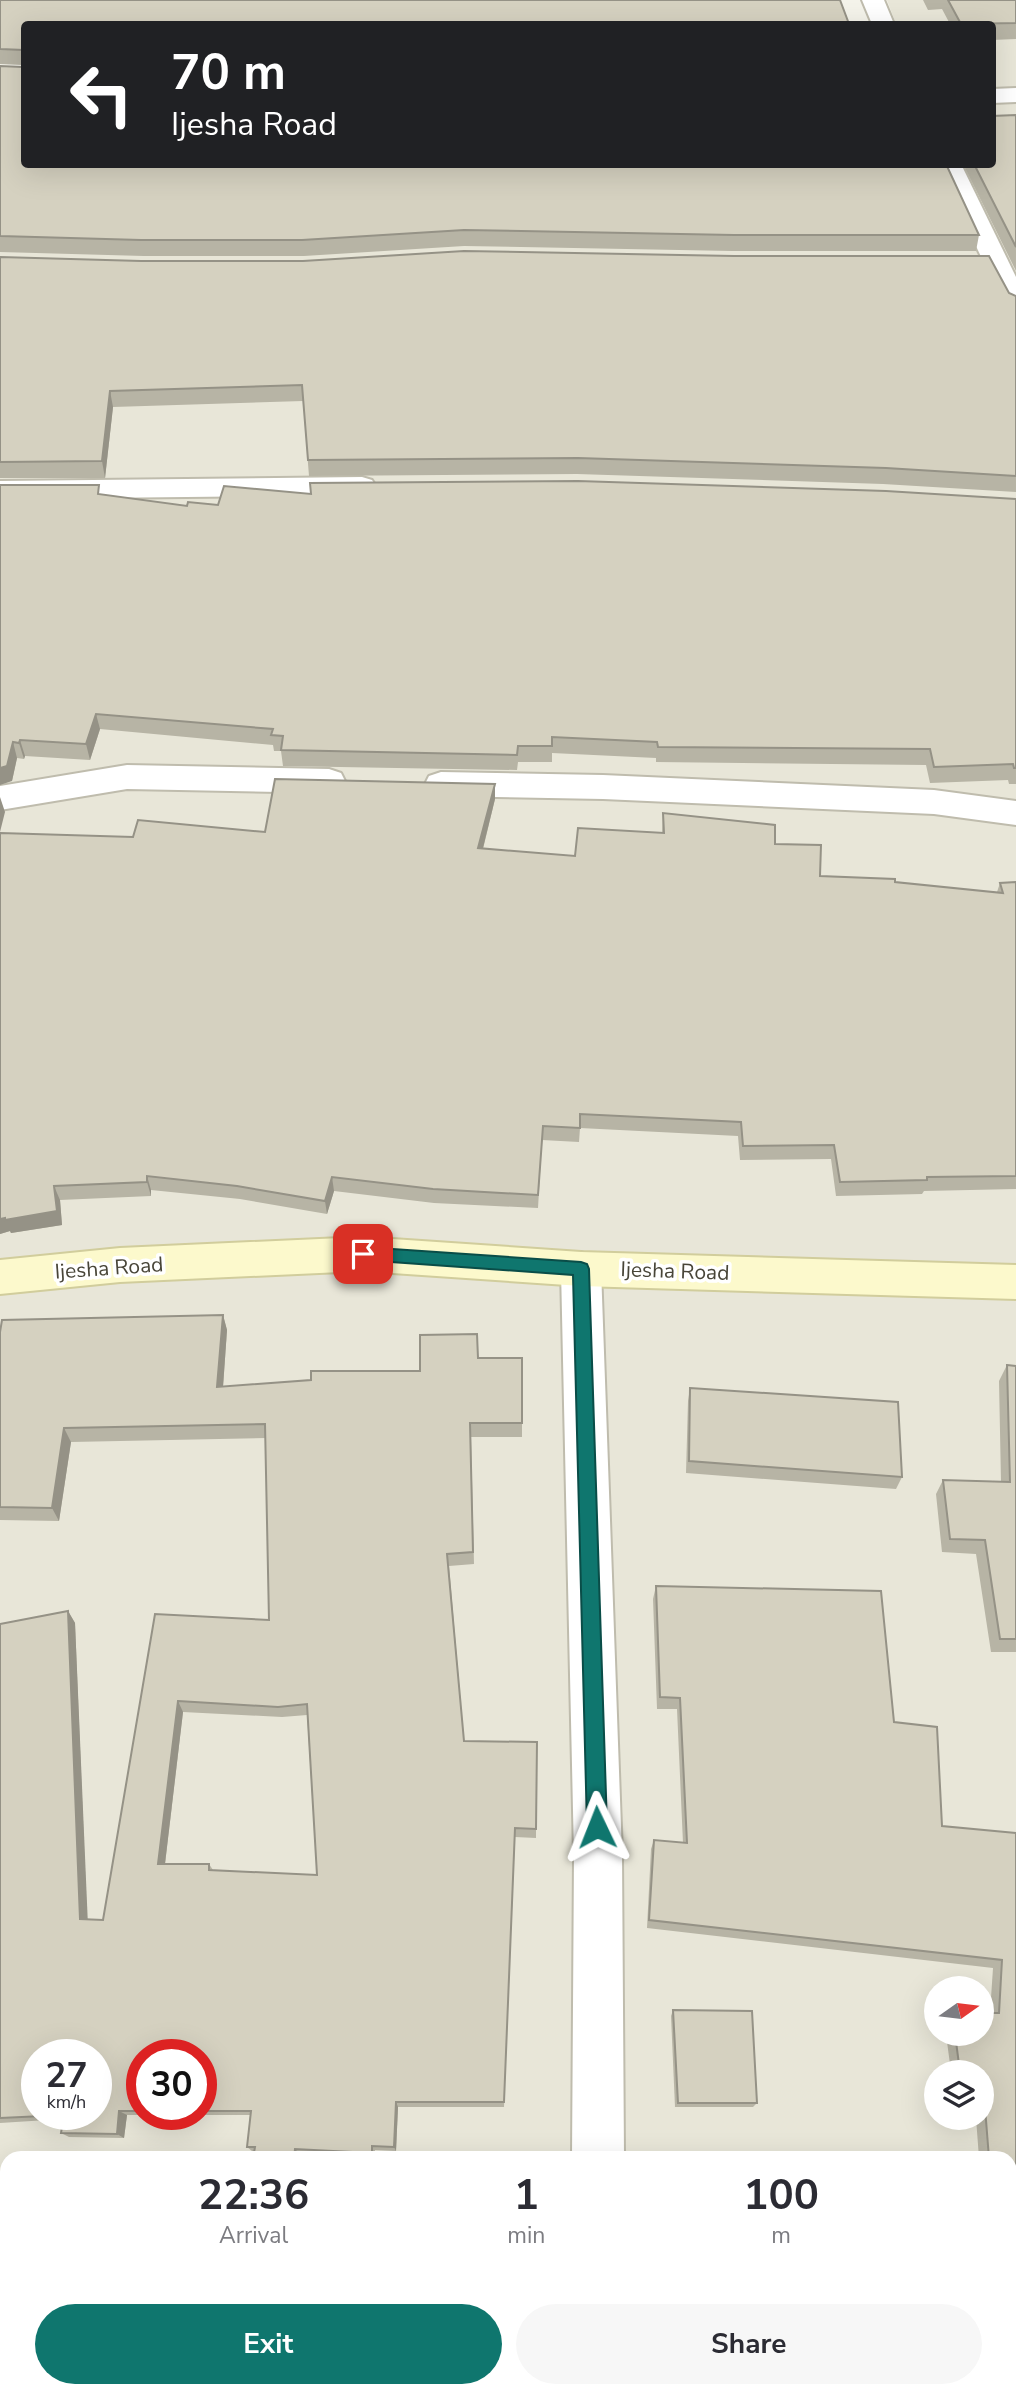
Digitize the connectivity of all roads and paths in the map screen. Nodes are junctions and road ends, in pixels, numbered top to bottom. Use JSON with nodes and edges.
{"nodes":[{"id":1,"x":873,"y":0,"type":"edge"},
{"id":2,"x":882,"y":21,"type":"edge"},
{"id":3,"x":1016,"y":95,"type":"edge"},
{"id":4,"x":996,"y":96,"type":"edge"},
{"id":5,"x":950,"y":168,"type":"edge"},
{"id":6,"x":968,"y":261,"type":"edge"},
{"id":7,"x":1009,"y":282,"type":"edge"},
{"id":8,"x":388,"y":486,"type":"edge"},
{"id":9,"x":0,"y":490,"type":"edge"},
{"id":10,"x":354,"y":782,"type":"edge"},
{"id":11,"x":409,"y":783,"type":"edge"},
{"id":12,"x":0,"y":798,"type":"edge"},
{"id":13,"x":1016,"y":813,"type":"edge"},
{"id":14,"x":581,"y":1269,"type":"junction"},
{"id":15,"x":0,"y":1277,"type":"edge"},
{"id":16,"x":1016,"y":1282,"type":"edge"},
{"id":17,"x":598,"y":2151,"type":"edge"}],
"edges":[{"from":1,"to":2,"type":"street"},
{"from":3,"to":4,"type":"street"},
{"from":5,"to":7,"type":"street"},
{"from":6,"to":7,"type":"street"},
{"from":8,"to":9,"type":"street"},
{"from":10,"to":12,"type":"street"},
{"from":11,"to":13,"type":"street"},
{"from":14,"to":15,"type":"main road","name":"Ijesha Road"},
{"from":14,"to":16,"type":"main road","name":"Ijesha Road"},
{"from":14,"to":17,"type":"street"}]}
